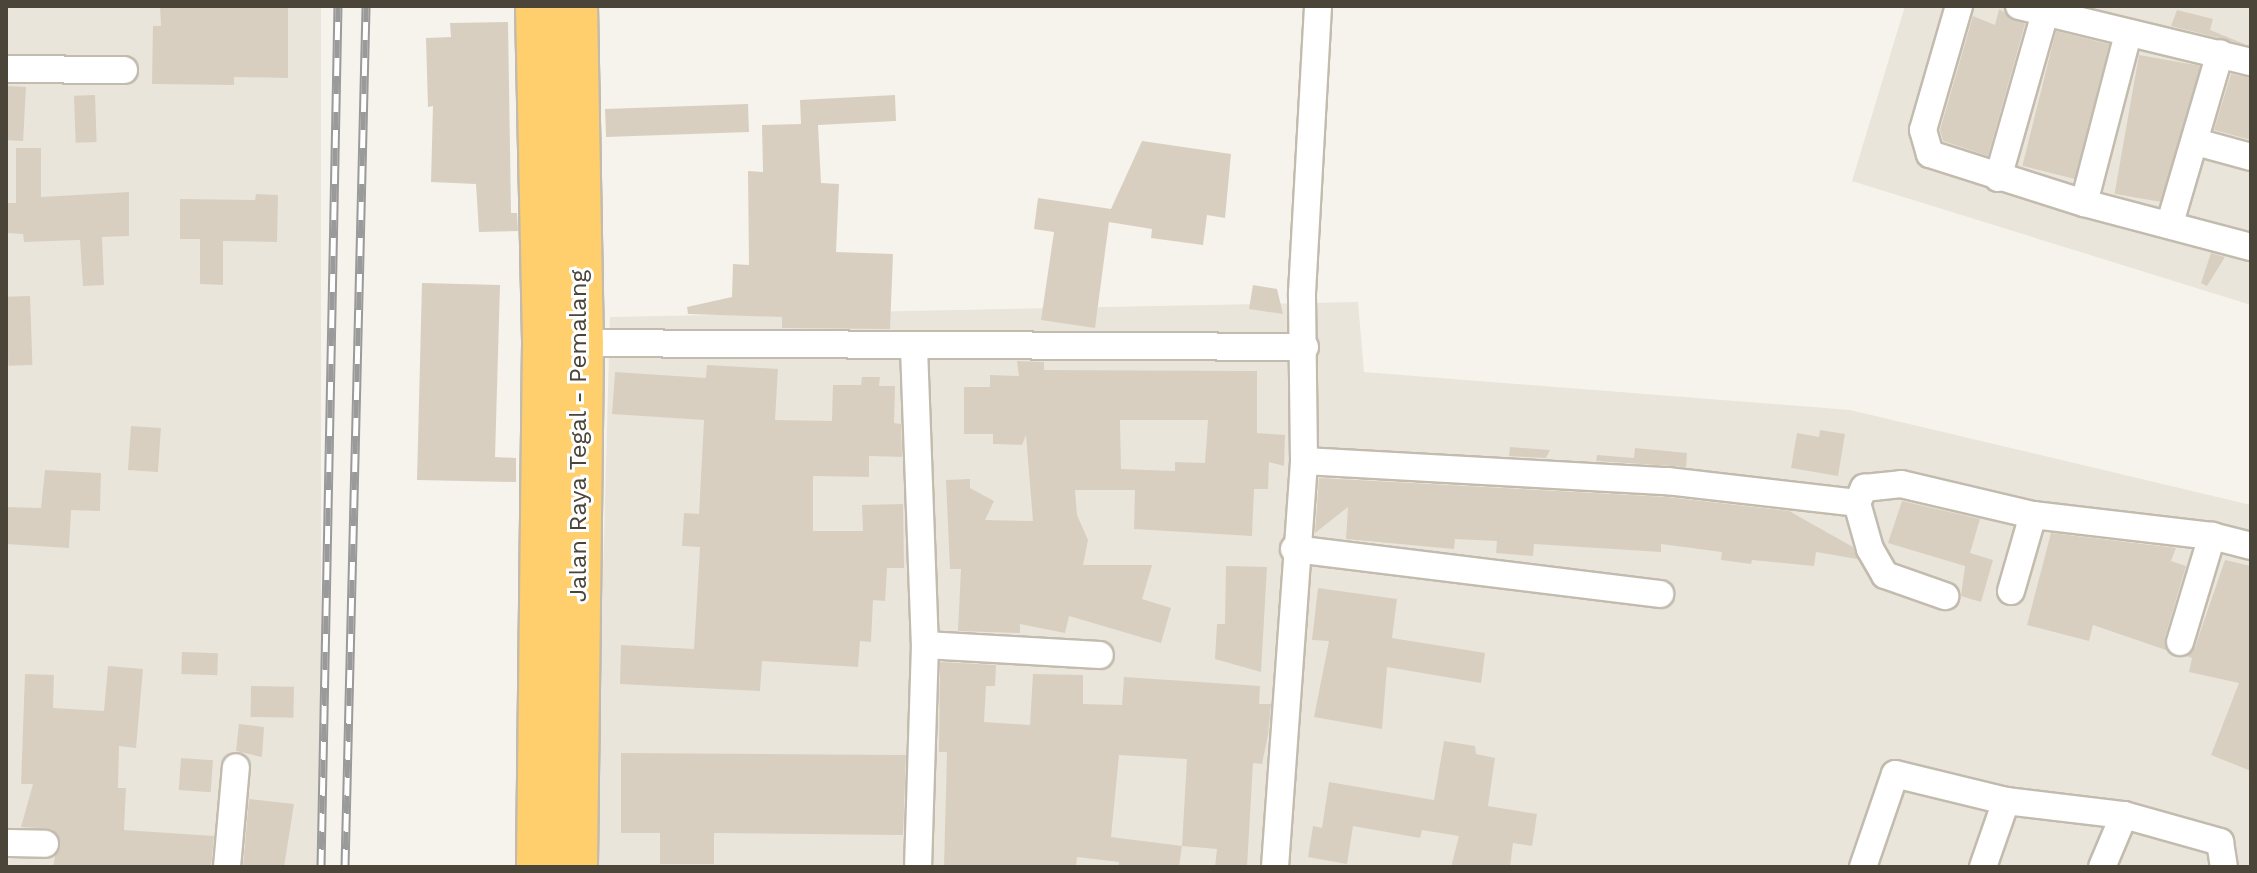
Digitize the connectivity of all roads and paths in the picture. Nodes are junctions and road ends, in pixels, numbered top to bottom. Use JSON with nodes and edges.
{"nodes":[{"id":1,"x":538,"y":6,"type":"edge"},
{"id":2,"x":575,"y":6,"type":"edge"},
{"id":3,"x":1318,"y":6,"type":"edge"},
{"id":4,"x":1959,"y":6,"type":"edge"},
{"id":5,"x":2019,"y":6,"type":"edge"},
{"id":6,"x":2045,"y":13,"type":"junction"},
{"id":7,"x":2128,"y":34,"type":"junction"},
{"id":8,"x":2220,"y":53,"type":"junction"},
{"id":9,"x":2251,"y":62,"type":"edge"},
{"id":10,"x":6,"y":69,"type":"edge"},
{"id":11,"x":124,"y":70,"type":"dead end"},
{"id":12,"x":2196,"y":142,"type":"junction"},
{"id":13,"x":2251,"y":157,"type":"edge"},
{"id":14,"x":1998,"y":178,"type":"junction"},
{"id":15,"x":2084,"y":203,"type":"junction"},
{"id":16,"x":2170,"y":223,"type":"junction"},
{"id":17,"x":2251,"y":247,"type":"edge"},
{"id":18,"x":563,"y":343,"type":"junction"},
{"id":19,"x":1305,"y":347,"type":"junction"},
{"id":20,"x":914,"y":348,"type":"junction"},
{"id":21,"x":1304,"y":461,"type":"junction"},
{"id":22,"x":1857,"y":503,"type":"junction"},
{"id":23,"x":2033,"y":515,"type":"junction"},
{"id":24,"x":2212,"y":536,"type":"junction"},
{"id":25,"x":2251,"y":546,"type":"edge"},
{"id":26,"x":1294,"y":549,"type":"junction"},
{"id":27,"x":2011,"y":591,"type":"dead end"},
{"id":28,"x":1660,"y":594,"type":"dead end"},
{"id":29,"x":1945,"y":596,"type":"dead end"},
{"id":30,"x":2180,"y":642,"type":"dead end"},
{"id":31,"x":925,"y":645,"type":"junction"},
{"id":32,"x":1100,"y":655,"type":"dead end"},
{"id":33,"x":236,"y":767,"type":"dead end"},
{"id":34,"x":2006,"y":801,"type":"junction"},
{"id":35,"x":2124,"y":815,"type":"junction"},
{"id":36,"x":6,"y":843,"type":"edge"},
{"id":37,"x":45,"y":844,"type":"dead end"},
{"id":38,"x":227,"y":867,"type":"edge"},
{"id":39,"x":539,"y":867,"type":"edge"},
{"id":40,"x":575,"y":867,"type":"edge"},
{"id":41,"x":918,"y":867,"type":"edge"},
{"id":42,"x":1275,"y":867,"type":"edge"},
{"id":43,"x":1863,"y":867,"type":"edge"},
{"id":44,"x":1983,"y":867,"type":"edge"},
{"id":45,"x":2102,"y":867,"type":"edge"},
{"id":46,"x":2224,"y":867,"type":"edge"}],
"edges":[{"from":1,"to":18,"type":"highway","name":"Jalan Raya Tegal - Pemalang"},
{"from":2,"to":18,"type":"highway","name":"Jalan Raya Tegal - Pemalang"},
{"from":3,"to":19,"type":"street"},
{"from":4,"to":14,"type":"street"},
{"from":5,"to":6,"type":"street"},
{"from":6,"to":7,"type":"street"},
{"from":6,"to":14,"type":"street"},
{"from":7,"to":8,"type":"street"},
{"from":7,"to":15,"type":"street"},
{"from":8,"to":9,"type":"street"},
{"from":8,"to":12,"type":"street"},
{"from":10,"to":11,"type":"street"},
{"from":12,"to":13,"type":"street"},
{"from":12,"to":16,"type":"street"},
{"from":14,"to":15,"type":"street"},
{"from":15,"to":16,"type":"street"},
{"from":16,"to":17,"type":"street"},
{"from":18,"to":20,"type":"street"},
{"from":18,"to":39,"type":"highway","name":"Jalan Raya Tegal - Pemalang"},
{"from":18,"to":40,"type":"highway","name":"Jalan Raya Tegal - Pemalang"},
{"from":19,"to":20,"type":"street"},
{"from":19,"to":21,"type":"street"},
{"from":20,"to":31,"type":"street"},
{"from":21,"to":22,"type":"street"},
{"from":21,"to":26,"type":"street"},
{"from":22,"to":23,"type":"street"},
{"from":22,"to":29,"type":"street"},
{"from":23,"to":24,"type":"street"},
{"from":23,"to":27,"type":"street"},
{"from":24,"to":25,"type":"street"},
{"from":24,"to":30,"type":"street"},
{"from":26,"to":28,"type":"street"},
{"from":26,"to":42,"type":"street"},
{"from":31,"to":32,"type":"street"},
{"from":31,"to":41,"type":"street"},
{"from":33,"to":38,"type":"street"},
{"from":34,"to":35,"type":"street"},
{"from":34,"to":43,"type":"street"},
{"from":34,"to":44,"type":"street"},
{"from":35,"to":45,"type":"street"},
{"from":35,"to":46,"type":"street"},
{"from":36,"to":37,"type":"street"}]}
